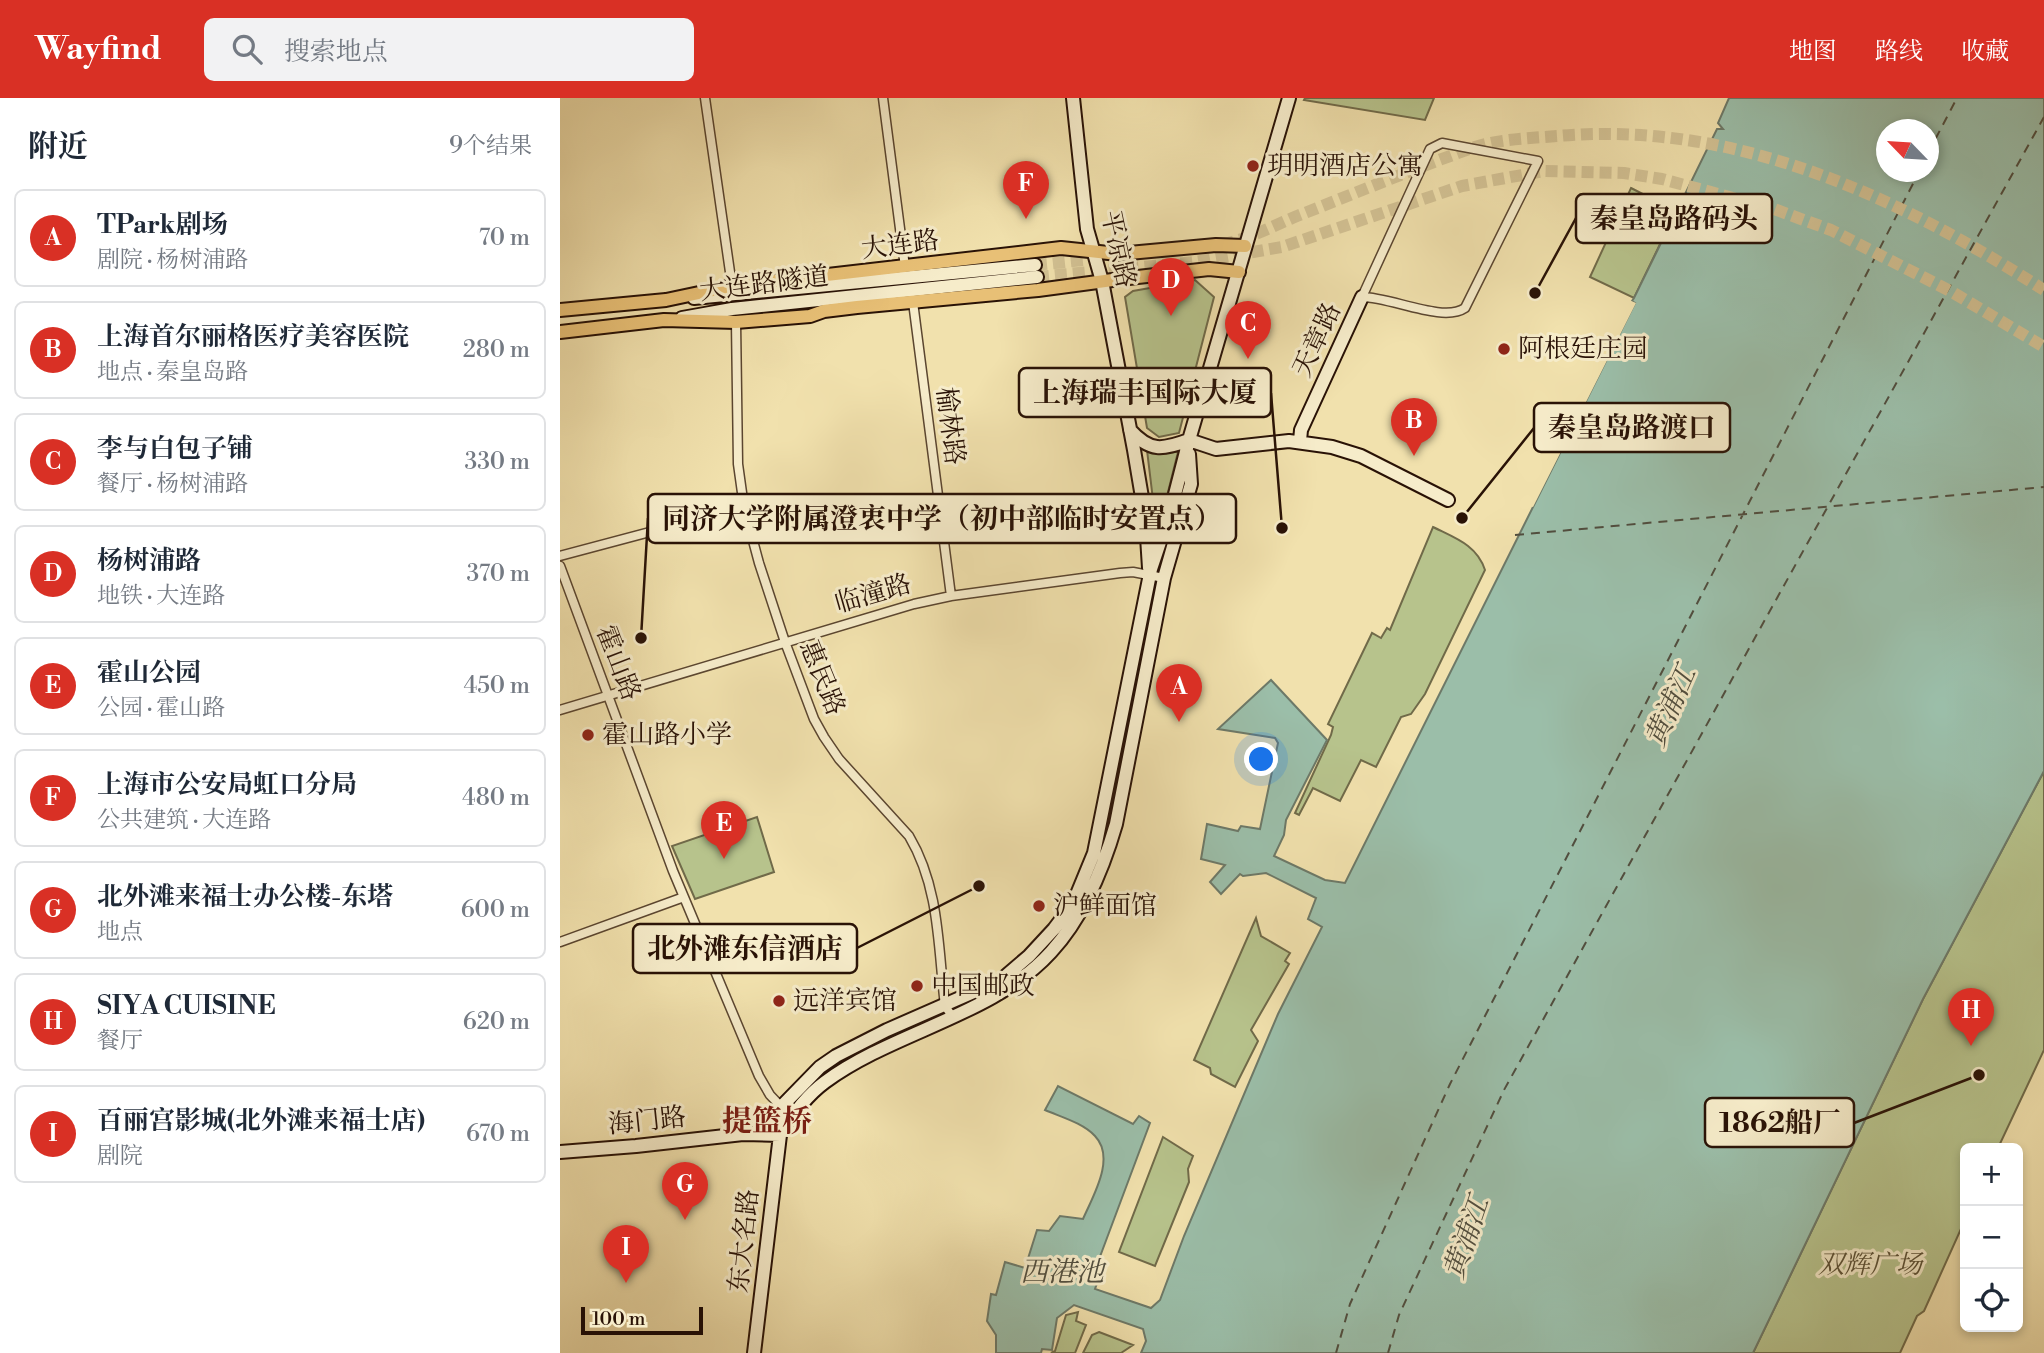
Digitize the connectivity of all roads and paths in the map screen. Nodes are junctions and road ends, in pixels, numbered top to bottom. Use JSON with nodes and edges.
{"nodes":[{"id":1,"x":705,"y":98,"type":"edge"},
{"id":2,"x":883,"y":98,"type":"edge"},
{"id":3,"x":1073,"y":98,"type":"edge"},
{"id":4,"x":1289,"y":98,"type":"edge"},
{"id":5,"x":1245,"y":246,"type":"junction"},
{"id":6,"x":1093,"y":253,"type":"junction"},
{"id":7,"x":905,"y":267,"type":"junction"},
{"id":8,"x":1239,"y":272,"type":"junction"},
{"id":9,"x":1102,"y":281,"type":"junction"},
{"id":10,"x":732,"y":286,"type":"junction"},
{"id":11,"x":1362,"y":297,"type":"junction"},
{"id":12,"x":666,"y":300,"type":"junction"},
{"id":13,"x":913,"y":302,"type":"junction"},
{"id":14,"x":560,"y":310,"type":"edge"},
{"id":15,"x":664,"y":320,"type":"junction"},
{"id":16,"x":736,"y":322,"type":"junction"},
{"id":17,"x":560,"y":331,"type":"edge"},
{"id":18,"x":1130,"y":429,"type":"junction"},
{"id":19,"x":1189,"y":440,"type":"junction"},
{"id":20,"x":1300,"y":441,"type":"junction"},
{"id":21,"x":1448,"y":500,"type":"dead end"},
{"id":22,"x":744,"y":507,"type":"junction"},
{"id":23,"x":560,"y":556,"type":"edge"},
{"id":24,"x":560,"y":566,"type":"edge"},
{"id":25,"x":1150,"y":575,"type":"junction"},
{"id":26,"x":1164,"y":578,"type":"junction"},
{"id":27,"x":951,"y":596,"type":"junction"},
{"id":28,"x":785,"y":642,"type":"junction"},
{"id":29,"x":608,"y":695,"type":"junction"},
{"id":30,"x":560,"y":710,"type":"edge"},
{"id":31,"x":684,"y":897,"type":"junction"},
{"id":32,"x":560,"y":942,"type":"edge"},
{"id":33,"x":949,"y":1011,"type":"junction"},
{"id":34,"x":781,"y":1107,"type":"junction"},
{"id":35,"x":791,"y":1117,"type":"junction"},
{"id":36,"x":780,"y":1135,"type":"junction"},
{"id":37,"x":560,"y":1152,"type":"edge"},
{"id":38,"x":754,"y":1353,"type":"edge"}],
"edges":[{"from":1,"to":10,"type":"street"},
{"from":2,"to":7,"type":"street"},
{"from":3,"to":6,"type":"main road","name":"平凉路"},
{"from":4,"to":5,"type":"main road"},
{"from":5,"to":6,"type":"main road","name":"大连路"},
{"from":5,"to":8,"type":"main road"},
{"from":6,"to":7,"type":"main road","name":"大连路"},
{"from":6,"to":9,"type":"main road","name":"平凉路"},
{"from":7,"to":10,"type":"main road","name":"大连路"},
{"from":8,"to":9,"type":"main road"},
{"from":8,"to":19,"type":"main road"},
{"from":9,"to":13,"type":"main road"},
{"from":9,"to":18,"type":"main road","name":"平凉路"},
{"from":10,"to":12,"type":"main road","name":"大连路"},
{"from":11,"to":11,"type":"street"},
{"from":11,"to":20,"type":"main road","name":"天章路"},
{"from":12,"to":14,"type":"main road","name":"大连路"},
{"from":12,"to":15,"type":"main road","name":"大连路隧道"},
{"from":13,"to":16,"type":"main road"},
{"from":13,"to":27,"type":"street","name":"榆林路"},
{"from":15,"to":16,"type":"main road"},
{"from":15,"to":17,"type":"main road"},
{"from":16,"to":22,"type":"street","name":"惠民路"},
{"from":18,"to":19,"type":"main road"},
{"from":18,"to":25,"type":"main road","name":"平凉路"},
{"from":19,"to":20,"type":"main road"},
{"from":19,"to":25,"type":"main road"},
{"from":19,"to":26,"type":"main road"},
{"from":20,"to":21,"type":"main road"},
{"from":22,"to":23,"type":"street"},
{"from":22,"to":28,"type":"street","name":"惠民路"},
{"from":24,"to":29,"type":"street","name":"霍山路"},
{"from":25,"to":26,"type":"street","name":"临潼路"},
{"from":25,"to":27,"type":"street","name":"临潼路"},
{"from":25,"to":33,"type":"main road"},
{"from":26,"to":33,"type":"main road"},
{"from":27,"to":28,"type":"street","name":"临潼路"},
{"from":28,"to":29,"type":"street","name":"临潼路"},
{"from":28,"to":33,"type":"street","name":"惠民路"},
{"from":29,"to":30,"type":"street","name":"临潼路"},
{"from":29,"to":31,"type":"street","name":"霍山路"},
{"from":31,"to":32,"type":"street"},
{"from":31,"to":34,"type":"street","name":"霍山路"},
{"from":33,"to":34,"type":"main road"},
{"from":33,"to":35,"type":"main road","name":"东大名路"},
{"from":34,"to":35,"type":"street","name":"霍山路"},
{"from":34,"to":36,"type":"main road","name":"东大名路"},
{"from":35,"to":36,"type":"main road","name":"东大名路"},
{"from":36,"to":37,"type":"main road","name":"海门路"},
{"from":36,"to":38,"type":"main road","name":"东大名路"}]}
